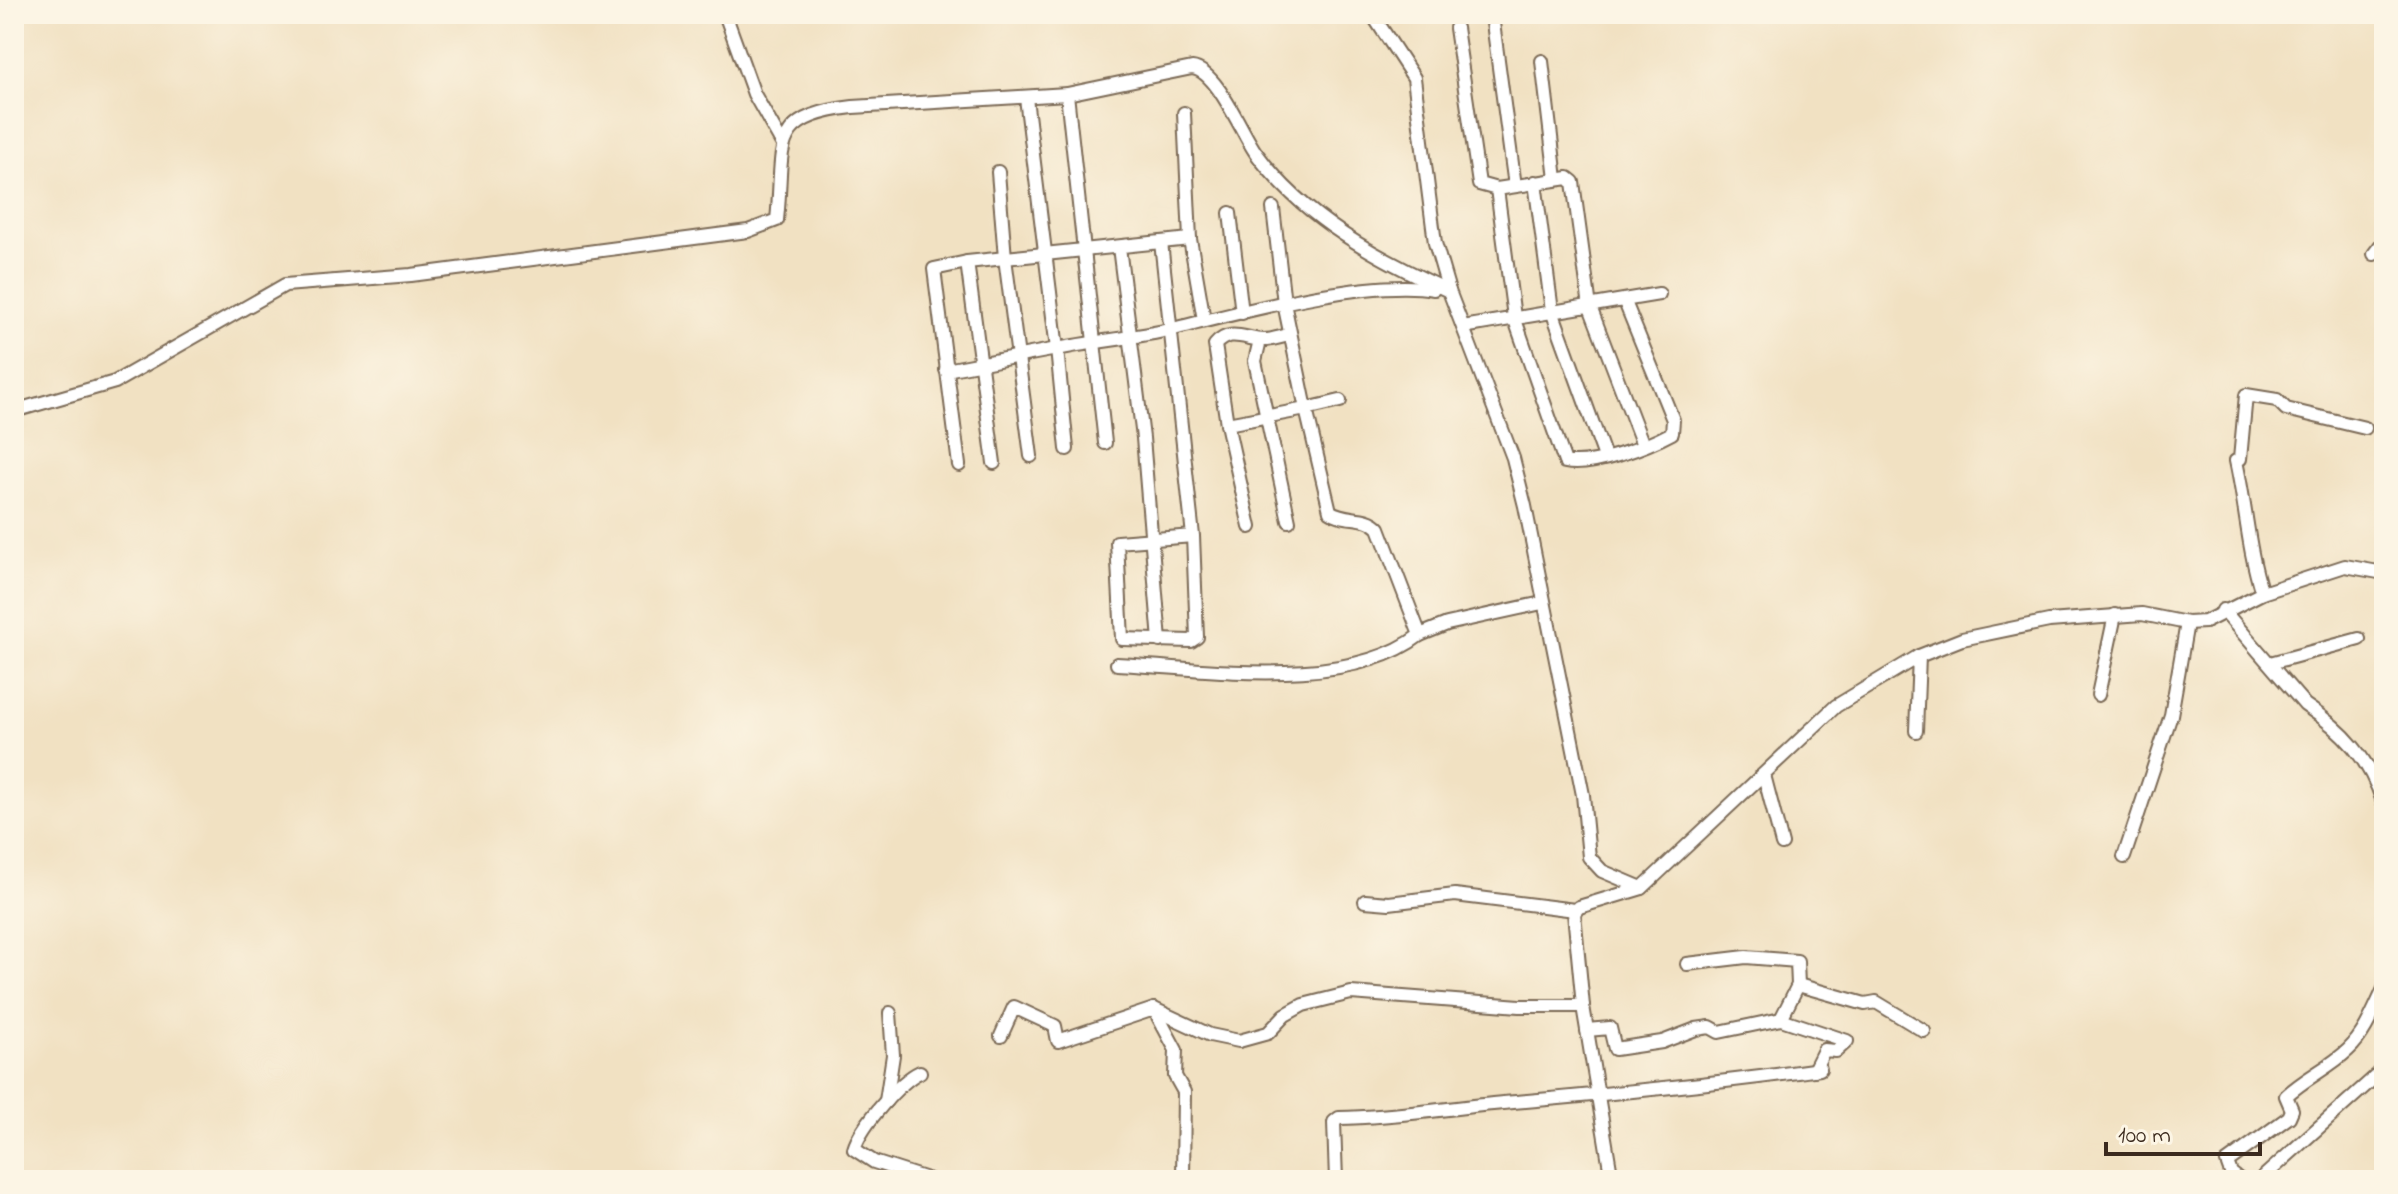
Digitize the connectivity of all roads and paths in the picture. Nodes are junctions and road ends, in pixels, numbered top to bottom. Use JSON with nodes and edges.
{"nodes":[{"id":1,"x":725,"y":14,"type":"edge"},
{"id":2,"x":1372,"y":14,"type":"edge"},
{"id":3,"x":1493,"y":23,"type":"dead end"},
{"id":4,"x":1456,"y":28,"type":"dead end"},
{"id":5,"x":1542,"y":61,"type":"dead end"},
{"id":6,"x":1067,"y":94,"type":"junction"},
{"id":7,"x":1026,"y":98,"type":"junction"},
{"id":8,"x":1184,"y":113,"type":"dead end"},
{"id":9,"x":783,"y":145,"type":"junction"},
{"id":10,"x":998,"y":172,"type":"dead end"},
{"id":11,"x":1556,"y":179,"type":"junction"},
{"id":12,"x":1535,"y":182,"type":"junction"},
{"id":13,"x":1515,"y":186,"type":"junction"},
{"id":14,"x":1497,"y":189,"type":"junction"},
{"id":15,"x":1273,"y":208,"type":"dead end"},
{"id":16,"x":1230,"y":213,"type":"dead end"},
{"id":17,"x":1190,"y":239,"type":"junction"},
{"id":18,"x":2384,"y":241,"type":"edge"},
{"id":19,"x":1161,"y":242,"type":"junction"},
{"id":20,"x":1119,"y":247,"type":"junction"},
{"id":21,"x":1083,"y":251,"type":"junction"},
{"id":22,"x":1047,"y":254,"type":"junction"},
{"id":23,"x":2374,"y":254,"type":"dead end"},
{"id":24,"x":1005,"y":258,"type":"junction"},
{"id":25,"x":967,"y":262,"type":"junction"},
{"id":26,"x":1449,"y":291,"type":"junction"},
{"id":27,"x":1659,"y":294,"type":"dead end"},
{"id":28,"x":1625,"y":302,"type":"junction"},
{"id":29,"x":1284,"y":303,"type":"junction"},
{"id":30,"x":1590,"y":307,"type":"junction"},
{"id":31,"x":1552,"y":311,"type":"junction"},
{"id":32,"x":1242,"y":313,"type":"junction"},
{"id":33,"x":1514,"y":317,"type":"junction"},
{"id":34,"x":1204,"y":320,"type":"junction"},
{"id":35,"x":1463,"y":327,"type":"junction"},
{"id":36,"x":1171,"y":329,"type":"junction"},
{"id":37,"x":1290,"y":335,"type":"junction"},
{"id":38,"x":1132,"y":336,"type":"junction"},
{"id":39,"x":1260,"y":340,"type":"junction"},
{"id":40,"x":1093,"y":341,"type":"junction"},
{"id":41,"x":1057,"y":349,"type":"junction"},
{"id":42,"x":1019,"y":358,"type":"junction"},
{"id":43,"x":980,"y":364,"type":"junction"},
{"id":44,"x":946,"y":370,"type":"junction"},
{"id":45,"x":1340,"y":401,"type":"dead end"},
{"id":46,"x":1306,"y":409,"type":"junction"},
{"id":47,"x":14,"y":411,"type":"edge"},
{"id":48,"x":1264,"y":417,"type":"junction"},
{"id":49,"x":1227,"y":424,"type":"junction"},
{"id":50,"x":2365,"y":428,"type":"dead end"},
{"id":51,"x":1105,"y":443,"type":"dead end"},
{"id":52,"x":1643,"y":445,"type":"junction"},
{"id":53,"x":1067,"y":449,"type":"dead end"},
{"id":54,"x":1031,"y":456,"type":"dead end"},
{"id":55,"x":1605,"y":457,"type":"junction"},
{"id":56,"x":994,"y":463,"type":"dead end"},
{"id":57,"x":959,"y":465,"type":"dead end"},
{"id":58,"x":1289,"y":521,"type":"dead end"},
{"id":59,"x":1250,"y":527,"type":"dead end"},
{"id":60,"x":1193,"y":536,"type":"junction"},
{"id":61,"x":1153,"y":538,"type":"junction"},
{"id":62,"x":2384,"y":573,"type":"edge"},
{"id":63,"x":2262,"y":593,"type":"junction"},
{"id":64,"x":1542,"y":603,"type":"junction"},
{"id":65,"x":2223,"y":610,"type":"junction"},
{"id":66,"x":2115,"y":615,"type":"junction"},
{"id":67,"x":2187,"y":623,"type":"junction"},
{"id":68,"x":1420,"y":635,"type":"junction"},
{"id":69,"x":2359,"y":639,"type":"dead end"},
{"id":70,"x":1160,"y":641,"type":"junction"},
{"id":71,"x":1919,"y":656,"type":"junction"},
{"id":72,"x":2270,"y":663,"type":"junction"},
{"id":73,"x":1117,"y":664,"type":"dead end"},
{"id":74,"x":2098,"y":695,"type":"dead end"},
{"id":75,"x":1916,"y":731,"type":"dead end"},
{"id":76,"x":1764,"y":775,"type":"junction"},
{"id":77,"x":2384,"y":804,"type":"edge"},
{"id":78,"x":1782,"y":844,"type":"dead end"},
{"id":79,"x":2124,"y":857,"type":"dead end"},
{"id":80,"x":1642,"y":888,"type":"junction"},
{"id":81,"x":1365,"y":901,"type":"dead end"},
{"id":82,"x":1575,"y":910,"type":"junction"},
{"id":83,"x":1687,"y":964,"type":"dead end"},
{"id":84,"x":1798,"y":985,"type":"junction"},
{"id":85,"x":2384,"y":989,"type":"edge"},
{"id":86,"x":1583,"y":1006,"type":"junction"},
{"id":87,"x":1154,"y":1009,"type":"junction"},
{"id":88,"x":890,"y":1013,"type":"dead end"},
{"id":89,"x":1781,"y":1019,"type":"junction"},
{"id":90,"x":1587,"y":1030,"type":"junction"},
{"id":91,"x":1924,"y":1031,"type":"dead end"},
{"id":92,"x":1001,"y":1036,"type":"dead end"},
{"id":93,"x":2384,"y":1069,"type":"edge"},
{"id":94,"x":920,"y":1072,"type":"dead end"},
{"id":95,"x":1597,"y":1096,"type":"junction"},
{"id":96,"x":886,"y":1101,"type":"junction"},
{"id":97,"x":930,"y":1180,"type":"edge"},
{"id":98,"x":1183,"y":1180,"type":"edge"},
{"id":99,"x":1336,"y":1180,"type":"edge"},
{"id":100,"x":1612,"y":1180,"type":"edge"},
{"id":101,"x":2240,"y":1180,"type":"edge"},
{"id":102,"x":2260,"y":1180,"type":"edge"}],
"edges":[{"from":1,"to":9,"type":"street"},
{"from":2,"to":26,"type":"street"},
{"from":3,"to":13,"type":"street"},
{"from":4,"to":14,"type":"street"},
{"from":5,"to":11,"type":"street"},
{"from":6,"to":7,"type":"street"},
{"from":6,"to":21,"type":"street"},
{"from":6,"to":26,"type":"street"},
{"from":7,"to":9,"type":"street"},
{"from":7,"to":22,"type":"street"},
{"from":8,"to":17,"type":"street"},
{"from":9,"to":47,"type":"street"},
{"from":10,"to":24,"type":"street"},
{"from":11,"to":12,"type":"street"},
{"from":11,"to":30,"type":"street"},
{"from":12,"to":13,"type":"street"},
{"from":12,"to":31,"type":"street"},
{"from":13,"to":14,"type":"street"},
{"from":14,"to":33,"type":"street"},
{"from":15,"to":29,"type":"street"},
{"from":16,"to":32,"type":"street"},
{"from":17,"to":19,"type":"street"},
{"from":17,"to":34,"type":"street"},
{"from":18,"to":23,"type":"street"},
{"from":19,"to":20,"type":"street"},
{"from":19,"to":36,"type":"street"},
{"from":20,"to":21,"type":"street"},
{"from":20,"to":38,"type":"street"},
{"from":21,"to":22,"type":"street"},
{"from":21,"to":40,"type":"street"},
{"from":22,"to":24,"type":"street"},
{"from":22,"to":41,"type":"street"},
{"from":24,"to":25,"type":"street"},
{"from":24,"to":42,"type":"street"},
{"from":25,"to":43,"type":"street"},
{"from":25,"to":44,"type":"street"},
{"from":26,"to":29,"type":"street"},
{"from":26,"to":35,"type":"street"},
{"from":27,"to":28,"type":"street"},
{"from":28,"to":30,"type":"street"},
{"from":28,"to":52,"type":"street"},
{"from":29,"to":32,"type":"street"},
{"from":29,"to":37,"type":"street"},
{"from":30,"to":31,"type":"street"},
{"from":30,"to":52,"type":"street"},
{"from":31,"to":33,"type":"street"},
{"from":31,"to":55,"type":"street"},
{"from":32,"to":34,"type":"street"},
{"from":33,"to":35,"type":"street"},
{"from":33,"to":55,"type":"street"},
{"from":34,"to":36,"type":"street"},
{"from":35,"to":64,"type":"street"},
{"from":36,"to":38,"type":"street"},
{"from":36,"to":60,"type":"street"},
{"from":37,"to":39,"type":"street"},
{"from":37,"to":46,"type":"street"},
{"from":38,"to":40,"type":"street"},
{"from":38,"to":61,"type":"street"},
{"from":39,"to":48,"type":"street"},
{"from":39,"to":49,"type":"street"},
{"from":40,"to":41,"type":"street"},
{"from":40,"to":51,"type":"street"},
{"from":41,"to":42,"type":"street"},
{"from":41,"to":53,"type":"street"},
{"from":42,"to":43,"type":"street"},
{"from":42,"to":54,"type":"street"},
{"from":43,"to":44,"type":"street"},
{"from":43,"to":56,"type":"street"},
{"from":44,"to":57,"type":"street"},
{"from":45,"to":46,"type":"street"},
{"from":46,"to":48,"type":"street"},
{"from":46,"to":68,"type":"street"},
{"from":48,"to":49,"type":"street"},
{"from":48,"to":58,"type":"street"},
{"from":49,"to":59,"type":"street"},
{"from":50,"to":63,"type":"street"},
{"from":52,"to":55,"type":"street"},
{"from":60,"to":61,"type":"street"},
{"from":60,"to":70,"type":"street"},
{"from":61,"to":70,"type":"street"},
{"from":61,"to":70,"type":"street"},
{"from":62,"to":63,"type":"street"},
{"from":63,"to":65,"type":"street"},
{"from":64,"to":68,"type":"street"},
{"from":64,"to":80,"type":"street"},
{"from":65,"to":67,"type":"street"},
{"from":65,"to":72,"type":"street"},
{"from":66,"to":67,"type":"street"},
{"from":66,"to":71,"type":"street"},
{"from":66,"to":74,"type":"street"},
{"from":67,"to":79,"type":"street"},
{"from":68,"to":73,"type":"street"},
{"from":69,"to":72,"type":"street"},
{"from":71,"to":75,"type":"street"},
{"from":71,"to":76,"type":"street"},
{"from":72,"to":77,"type":"street"},
{"from":76,"to":78,"type":"street"},
{"from":76,"to":80,"type":"street"},
{"from":80,"to":82,"type":"street"},
{"from":81,"to":82,"type":"street"},
{"from":82,"to":86,"type":"street"},
{"from":83,"to":84,"type":"street"},
{"from":84,"to":89,"type":"street"},
{"from":84,"to":91,"type":"street"},
{"from":85,"to":101,"type":"street"},
{"from":86,"to":87,"type":"street"},
{"from":86,"to":90,"type":"street"},
{"from":87,"to":92,"type":"street"},
{"from":87,"to":98,"type":"street"},
{"from":88,"to":96,"type":"street"},
{"from":89,"to":90,"type":"street"},
{"from":89,"to":95,"type":"street"},
{"from":90,"to":95,"type":"street"},
{"from":93,"to":102,"type":"street"},
{"from":94,"to":96,"type":"street"},
{"from":95,"to":99,"type":"street"},
{"from":95,"to":100,"type":"street"},
{"from":96,"to":97,"type":"street"}]}
